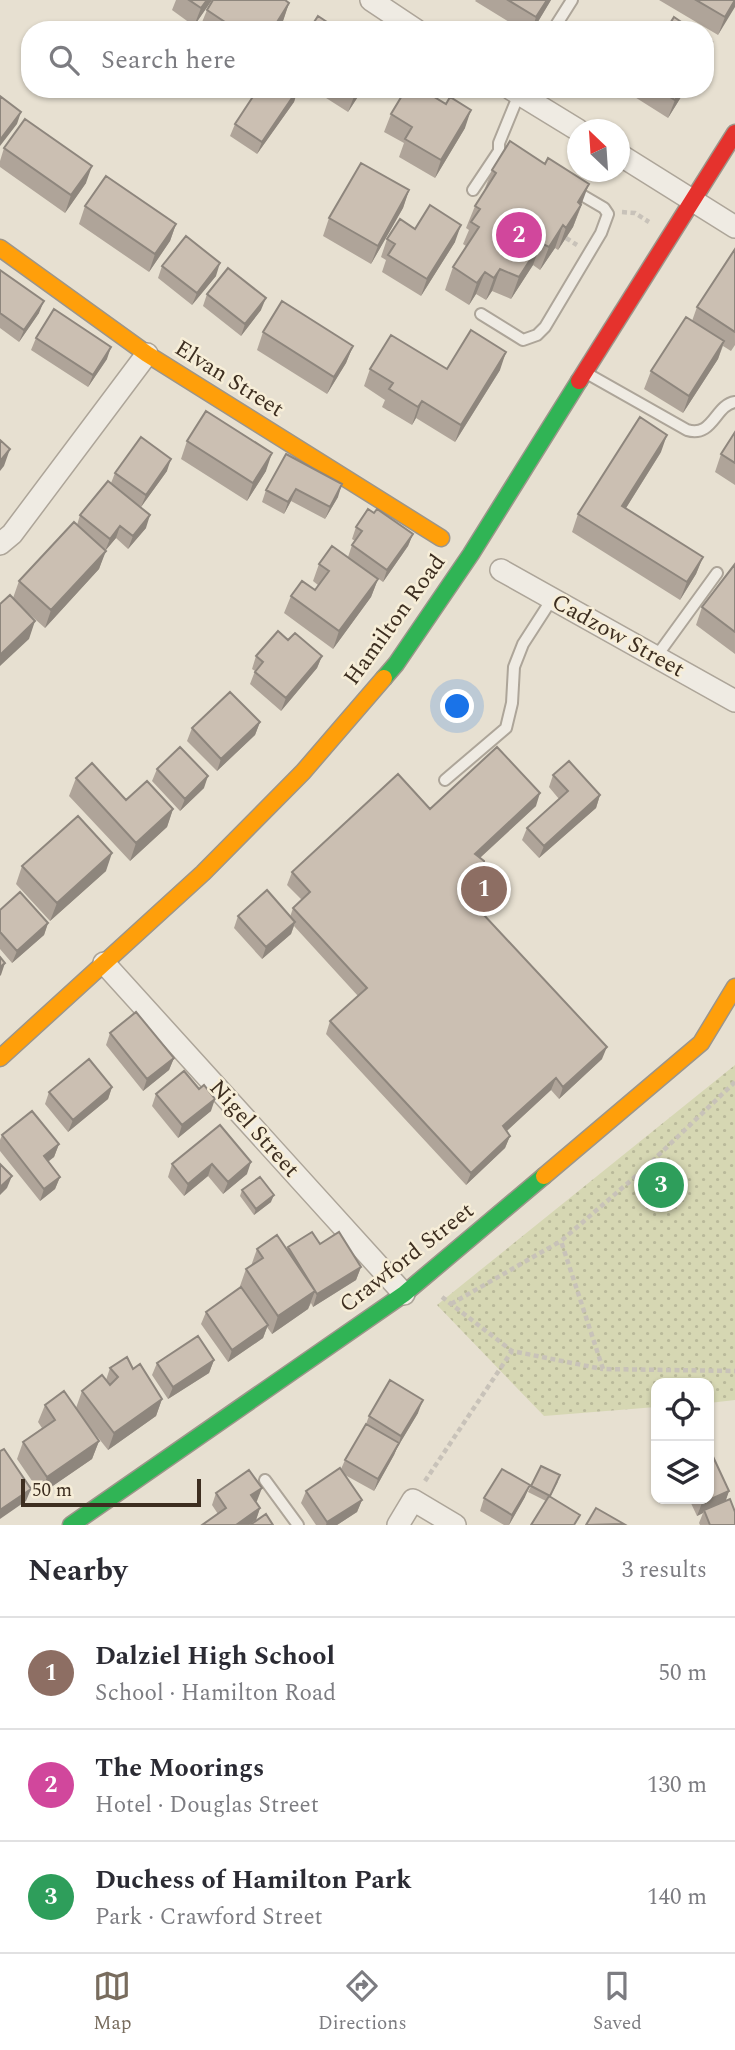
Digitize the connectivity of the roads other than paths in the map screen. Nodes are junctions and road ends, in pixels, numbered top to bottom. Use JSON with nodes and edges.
{"nodes":[{"id":1,"x":371,"y":0,"type":"edge"},
{"id":2,"x":572,"y":0,"type":"edge"},
{"id":3,"x":402,"y":21,"type":"edge"},
{"id":4,"x":559,"y":21,"type":"edge"},
{"id":5,"x":514,"y":98,"type":"edge"},
{"id":6,"x":527,"y":98,"type":"edge"},
{"id":7,"x":567,"y":123,"type":"edge"},
{"id":8,"x":735,"y":133,"type":"edge"},
{"id":9,"x":499,"y":151,"type":"junction"},
{"id":10,"x":630,"y":161,"type":"edge"},
{"id":11,"x":523,"y":163,"type":"edge"},
{"id":12,"x":562,"y":183,"type":"edge"},
{"id":13,"x":473,"y":190,"type":"dead end"},
{"id":14,"x":694,"y":201,"type":"junction"},
{"id":15,"x":735,"y":227,"type":"edge"},
{"id":16,"x":0,"y":247,"type":"edge"},
{"id":17,"x":481,"y":314,"type":"dead end"},
{"id":18,"x":147,"y":354,"type":"junction"},
{"id":19,"x":586,"y":373,"type":"junction"},
{"id":20,"x":735,"y":402,"type":"edge"},
{"id":21,"x":441,"y":538,"type":"dead end"},
{"id":22,"x":0,"y":544,"type":"edge"},
{"id":23,"x":501,"y":570,"type":"dead end"},
{"id":24,"x":717,"y":573,"type":"dead end"},
{"id":25,"x":552,"y":599,"type":"junction"},
{"id":26,"x":656,"y":657,"type":"junction"},
{"id":27,"x":735,"y":701,"type":"edge"},
{"id":28,"x":444,"y":780,"type":"dead end"},
{"id":29,"x":104,"y":963,"type":"junction"},
{"id":30,"x":735,"y":988,"type":"edge"},
{"id":31,"x":0,"y":1058,"type":"edge"},
{"id":32,"x":404,"y":1294,"type":"junction"},
{"id":33,"x":265,"y":1480,"type":"dead end"},
{"id":34,"x":71,"y":1525,"type":"edge"},
{"id":35,"x":298,"y":1525,"type":"edge"},
{"id":36,"x":398,"y":1525,"type":"edge"},
{"id":37,"x":455,"y":1525,"type":"edge"}],
"edges":[{"from":1,"to":3,"type":"street"},
{"from":2,"to":4,"type":"lane"},
{"from":5,"to":9,"type":"lane"},
{"from":6,"to":7,"type":"street"},
{"from":8,"to":14,"type":"street","name":"Hamilton Road"},
{"from":9,"to":11,"type":"lane"},
{"from":9,"to":13,"type":"lane"},
{"from":10,"to":14,"type":"street"},
{"from":12,"to":17,"type":"lane"},
{"from":14,"to":15,"type":"street"},
{"from":14,"to":19,"type":"street","name":"Hamilton Road"},
{"from":16,"to":18,"type":"street","name":"Elvan Street"},
{"from":18,"to":21,"type":"street","name":"Elvan Street"},
{"from":18,"to":22,"type":"street"},
{"from":19,"to":20,"type":"lane"},
{"from":19,"to":29,"type":"street","name":"Hamilton Road"},
{"from":23,"to":25,"type":"street","name":"Cadzow Street"},
{"from":24,"to":26,"type":"lane"},
{"from":25,"to":26,"type":"street","name":"Cadzow Street"},
{"from":25,"to":28,"type":"lane"},
{"from":26,"to":27,"type":"street","name":"Cadzow Street"},
{"from":29,"to":31,"type":"street","name":"Hamilton Road"},
{"from":29,"to":32,"type":"street","name":"Nigel Street"},
{"from":30,"to":32,"type":"street","name":"Crawford Street"},
{"from":32,"to":34,"type":"street","name":"Crawford Street"},
{"from":33,"to":35,"type":"lane"},
{"from":36,"to":37,"type":"street"}]}
